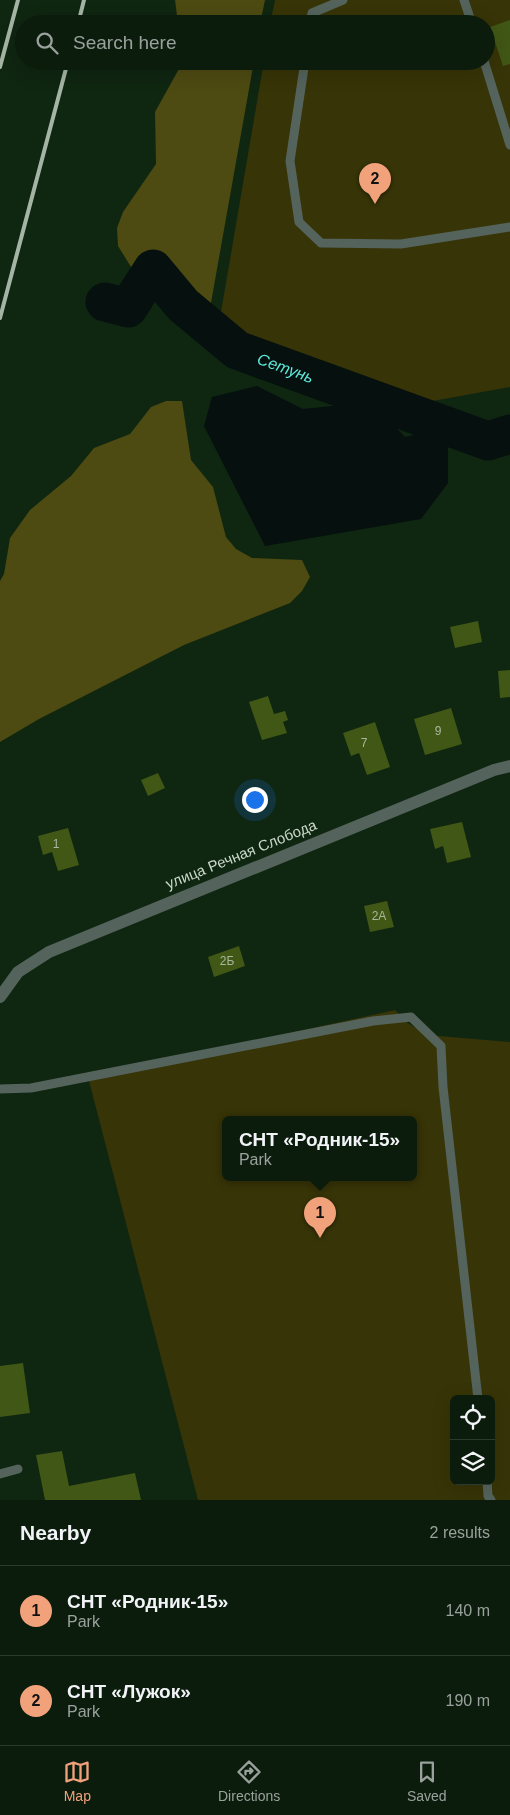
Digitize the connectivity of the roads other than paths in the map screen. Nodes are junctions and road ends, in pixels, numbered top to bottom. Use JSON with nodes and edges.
{"nodes":[{"id":1,"x":343,"y":0,"type":"edge"},
{"id":2,"x":464,"y":0,"type":"edge"},
{"id":3,"x":312,"y":15,"type":"edge"},
{"id":4,"x":469,"y":15,"type":"edge"},
{"id":5,"x":304,"y":70,"type":"edge"},
{"id":6,"x":487,"y":70,"type":"edge"},
{"id":7,"x":510,"y":145,"type":"edge"},
{"id":8,"x":510,"y":227,"type":"edge"},
{"id":9,"x":510,"y":766,"type":"edge"},
{"id":10,"x":0,"y":997,"type":"edge"},
{"id":11,"x":0,"y":1089,"type":"edge"},
{"id":12,"x":478,"y":1395,"type":"edge"},
{"id":13,"x":18,"y":1469,"type":"dead end"},
{"id":14,"x":0,"y":1474,"type":"edge"},
{"id":15,"x":487,"y":1485,"type":"edge"},
{"id":16,"x":492,"y":1500,"type":"edge"}],
"edges":[{"from":1,"to":3,"type":"lane"},
{"from":2,"to":4,"type":"lane"},
{"from":5,"to":8,"type":"lane"},
{"from":6,"to":7,"type":"lane"},
{"from":9,"to":10,"type":"street","name":"улица Речная Слобода"},
{"from":11,"to":12,"type":"lane"},
{"from":13,"to":14,"type":"lane"},
{"from":15,"to":16,"type":"lane"}]}
